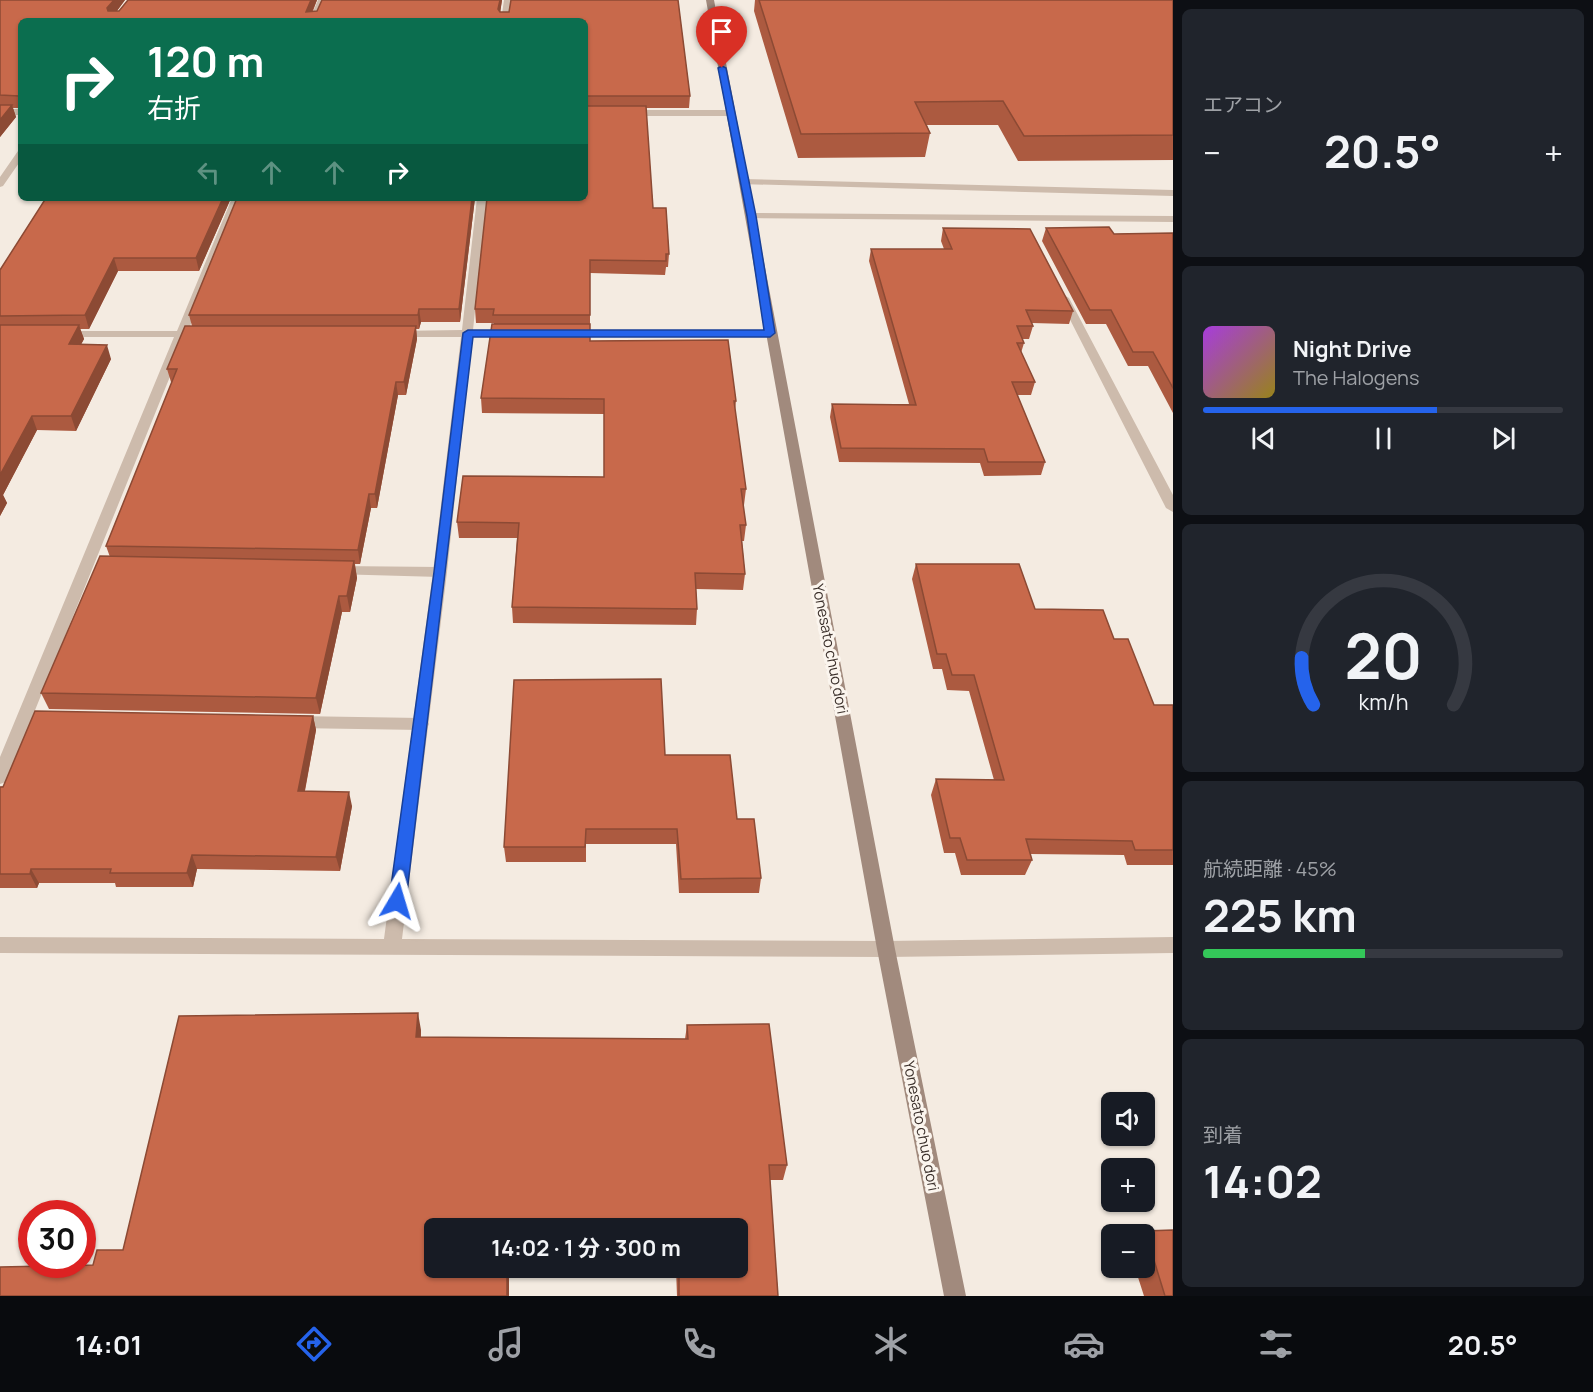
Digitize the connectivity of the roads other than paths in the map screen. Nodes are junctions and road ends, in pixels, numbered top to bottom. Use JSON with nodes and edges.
{"nodes":[{"id":1,"x":322,"y":0,"type":"edge"},
{"id":2,"x":508,"y":0,"type":"edge"},
{"id":3,"x":710,"y":0,"type":"edge"},
{"id":4,"x":314,"y":18,"type":"edge"},
{"id":5,"x":505,"y":18,"type":"edge"},
{"id":6,"x":0,"y":112,"type":"edge"},
{"id":7,"x":18,"y":112,"type":"edge"},
{"id":8,"x":588,"y":113,"type":"edge"},
{"id":9,"x":730,"y":113,"type":"junction"},
{"id":10,"x":18,"y":157,"type":"edge"},
{"id":11,"x":743,"y":182,"type":"junction"},
{"id":12,"x":0,"y":184,"type":"edge"},
{"id":13,"x":1173,"y":193,"type":"edge"},
{"id":14,"x":236,"y":201,"type":"edge"},
{"id":15,"x":482,"y":201,"type":"edge"},
{"id":16,"x":751,"y":216,"type":"junction"},
{"id":17,"x":1173,"y":219,"type":"edge"},
{"id":18,"x":1061,"y":291,"type":"edge"},
{"id":19,"x":468,"y":333,"type":"junction"},
{"id":20,"x":526,"y":333,"type":"edge"},
{"id":21,"x":561,"y":333,"type":"edge"},
{"id":22,"x":770,"y":333,"type":"junction"},
{"id":23,"x":48,"y":334,"type":"edge"},
{"id":24,"x":179,"y":334,"type":"junction"},
{"id":25,"x":214,"y":334,"type":"edge"},
{"id":26,"x":387,"y":334,"type":"edge"},
{"id":27,"x":1173,"y":508,"type":"edge"},
{"id":28,"x":322,"y":570,"type":"edge"},
{"id":29,"x":440,"y":572,"type":"junction"},
{"id":30,"x":277,"y":721,"type":"edge"},
{"id":31,"x":421,"y":724,"type":"junction"},
{"id":32,"x":0,"y":777,"type":"edge"},
{"id":33,"x":0,"y":945,"type":"edge"},
{"id":34,"x":1173,"y":945,"type":"edge"},
{"id":35,"x":392,"y":946,"type":"junction"},
{"id":36,"x":886,"y":949,"type":"junction"},
{"id":37,"x":955,"y":1296,"type":"edge"}],
"edges":[{"from":1,"to":4,"type":"street"},
{"from":2,"to":5,"type":"street"},
{"from":3,"to":9,"type":"street","name":"Yonesato chuo dori"},
{"from":6,"to":7,"type":"street"},
{"from":8,"to":9,"type":"street"},
{"from":9,"to":11,"type":"street","name":"Yonesato chuo dori"},
{"from":10,"to":12,"type":"street"},
{"from":11,"to":13,"type":"street"},
{"from":11,"to":16,"type":"street","name":"Yonesato chuo dori"},
{"from":14,"to":24,"type":"street"},
{"from":15,"to":19,"type":"street"},
{"from":16,"to":17,"type":"street"},
{"from":16,"to":22,"type":"street","name":"Yonesato chuo dori"},
{"from":18,"to":27,"type":"street"},
{"from":19,"to":20,"type":"street"},
{"from":19,"to":26,"type":"street"},
{"from":19,"to":29,"type":"street"},
{"from":21,"to":22,"type":"street"},
{"from":22,"to":36,"type":"street","name":"Yonesato chuo dori"},
{"from":23,"to":24,"type":"street"},
{"from":24,"to":25,"type":"street"},
{"from":24,"to":32,"type":"street"},
{"from":28,"to":29,"type":"street"},
{"from":29,"to":31,"type":"street"},
{"from":30,"to":31,"type":"street"},
{"from":31,"to":35,"type":"street"},
{"from":33,"to":35,"type":"street"},
{"from":34,"to":36,"type":"street"},
{"from":35,"to":36,"type":"street"},
{"from":36,"to":37,"type":"street","name":"Yonesato chuo dori"}]}
